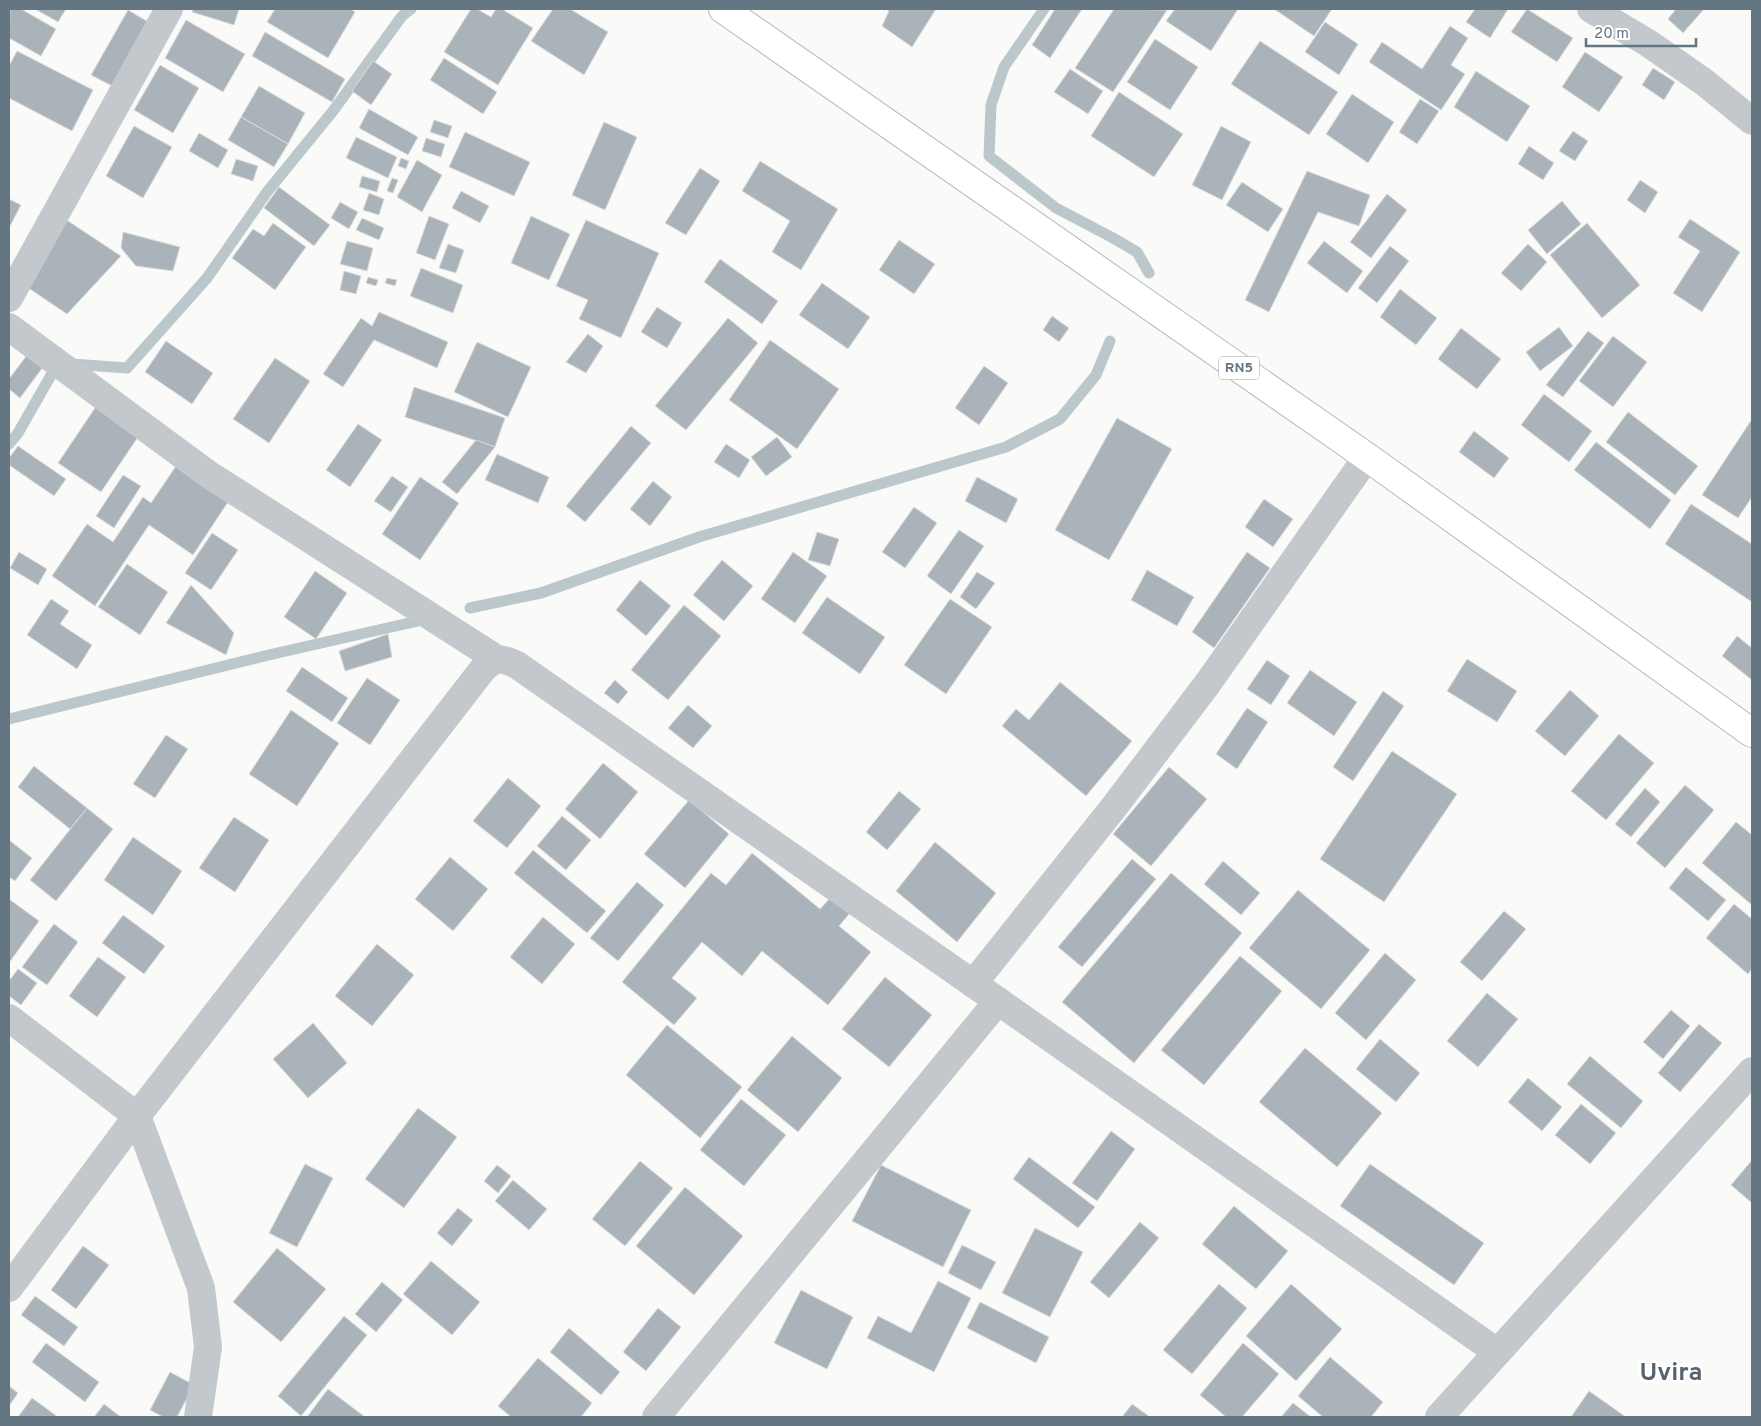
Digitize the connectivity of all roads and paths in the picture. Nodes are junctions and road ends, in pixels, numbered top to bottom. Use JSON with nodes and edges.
{"nodes":[{"id":1,"x":169,"y":9,"type":"edge"},
{"id":2,"x":723,"y":9,"type":"edge"},
{"id":3,"x":1591,"y":9,"type":"edge"},
{"id":4,"x":1752,"y":120,"type":"edge"},
{"id":5,"x":9,"y":298,"type":"edge"},
{"id":6,"x":9,"y":327,"type":"edge"},
{"id":7,"x":1367,"y":457,"type":"junction"},
{"id":8,"x":497,"y":659,"type":"junction"},
{"id":9,"x":1752,"y":733,"type":"edge"},
{"id":10,"x":973,"y":984,"type":"junction"},
{"id":11,"x":998,"y":1001,"type":"junction"},
{"id":12,"x":9,"y":1018,"type":"edge"},
{"id":13,"x":1752,"y":1070,"type":"edge"},
{"id":14,"x":137,"y":1116,"type":"junction"},
{"id":15,"x":9,"y":1288,"type":"edge"},
{"id":16,"x":1497,"y":1352,"type":"junction"},
{"id":17,"x":198,"y":1417,"type":"edge"},
{"id":18,"x":656,"y":1417,"type":"edge"},
{"id":19,"x":1438,"y":1417,"type":"edge"}],
"edges":[{"from":1,"to":5,"type":"street"},
{"from":2,"to":7,"type":"highway","number":"RN5"},
{"from":3,"to":4,"type":"street"},
{"from":6,"to":8,"type":"street"},
{"from":7,"to":9,"type":"highway","number":"RN5"},
{"from":7,"to":10,"type":"street"},
{"from":8,"to":10,"type":"street"},
{"from":8,"to":14,"type":"street"},
{"from":10,"to":11,"type":"street"},
{"from":11,"to":16,"type":"street"},
{"from":11,"to":18,"type":"street"},
{"from":12,"to":14,"type":"street"},
{"from":13,"to":16,"type":"street"},
{"from":14,"to":15,"type":"street"},
{"from":14,"to":17,"type":"street"},
{"from":16,"to":19,"type":"street"}]}
